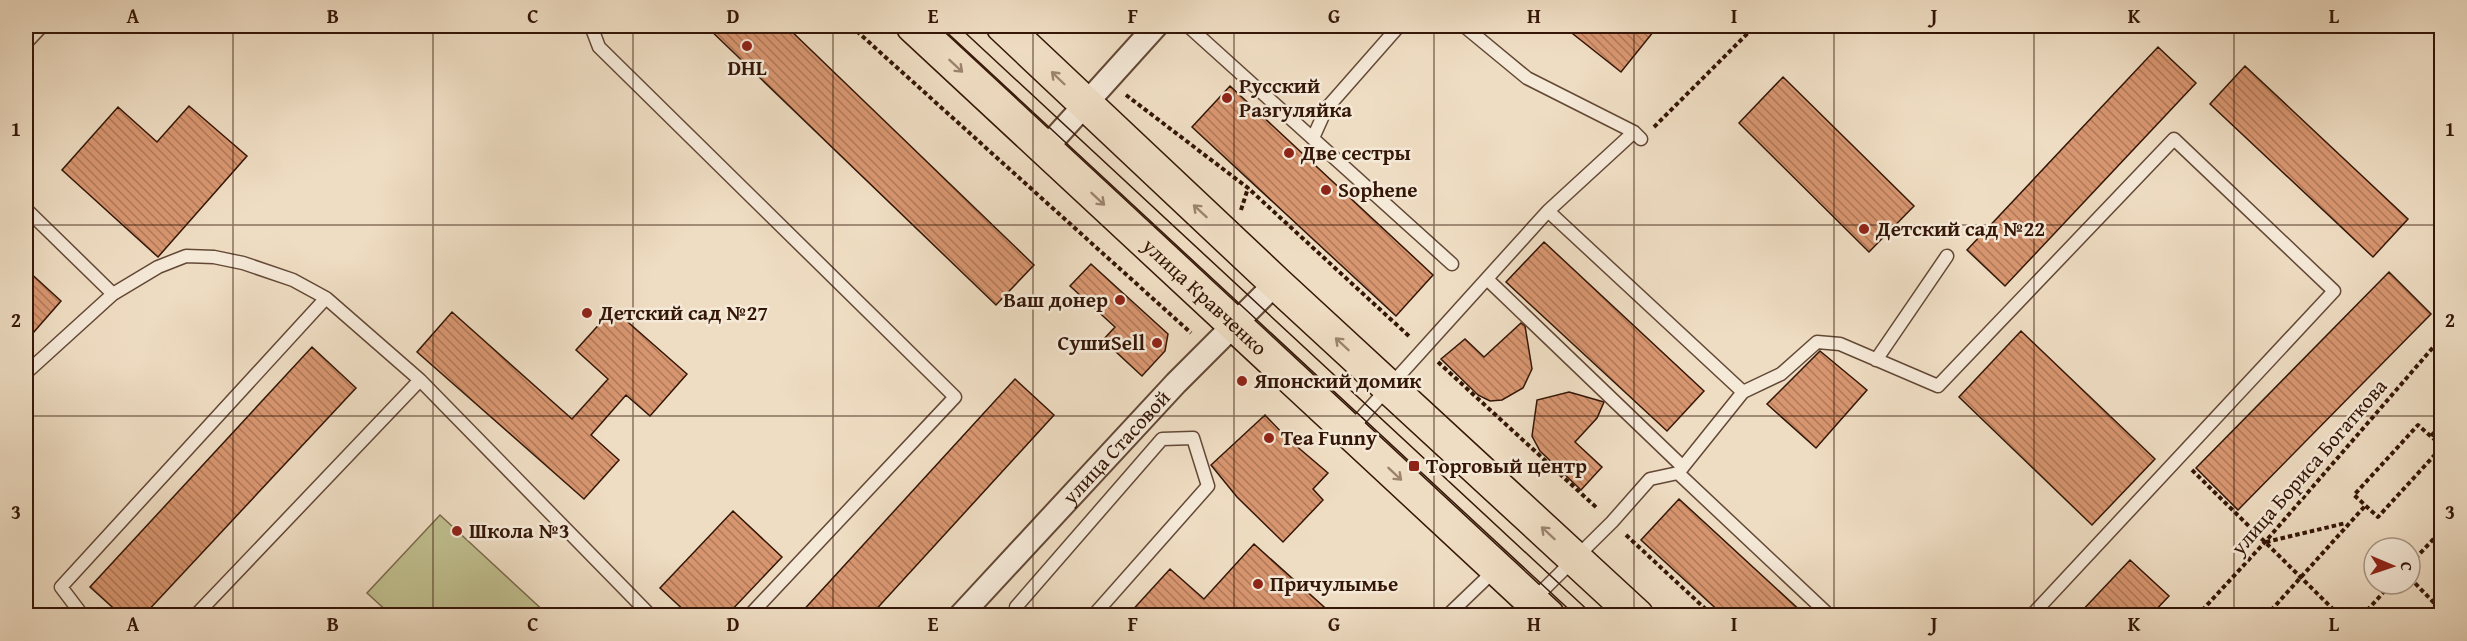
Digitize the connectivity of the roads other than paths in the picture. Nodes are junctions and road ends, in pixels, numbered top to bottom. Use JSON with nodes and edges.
{"nodes":[{"id":1,"x":42,"y":26,"type":"edge"},
{"id":2,"x":591,"y":26,"type":"edge"},
{"id":3,"x":1003,"y":26,"type":"edge"},
{"id":4,"x":1156,"y":26,"type":"edge"},
{"id":5,"x":1188,"y":26,"type":"edge"},
{"id":6,"x":1399,"y":26,"type":"edge"},
{"id":7,"x":1464,"y":26,"type":"edge"},
{"id":8,"x":922,"y":29,"type":"edge"},
{"id":9,"x":26,"y":43,"type":"edge"},
{"id":10,"x":1086,"y":105,"type":"junction"},
{"id":11,"x":1313,"y":138,"type":"junction"},
{"id":12,"x":1045,"y":149,"type":"junction"},
{"id":13,"x":26,"y":209,"type":"edge"},
{"id":14,"x":1548,"y":211,"type":"junction"},
{"id":15,"x":1947,"y":256,"type":"dead end"},
{"id":16,"x":1452,"y":264,"type":"dead end"},
{"id":17,"x":1486,"y":279,"type":"junction"},
{"id":18,"x":1276,"y":283,"type":"junction"},
{"id":19,"x":113,"y":294,"type":"junction"},
{"id":20,"x":326,"y":298,"type":"junction"},
{"id":21,"x":1233,"y":324,"type":"junction"},
{"id":22,"x":1876,"y":360,"type":"junction"},
{"id":23,"x":26,"y":373,"type":"edge"},
{"id":24,"x":420,"y":380,"type":"junction"},
{"id":25,"x":1389,"y":388,"type":"junction"},
{"id":26,"x":1743,"y":392,"type":"junction"},
{"id":27,"x":1349,"y":431,"type":"junction"},
{"id":28,"x":1680,"y":470,"type":"junction"},
{"id":29,"x":1575,"y":557,"type":"junction"},
{"id":30,"x":1496,"y":568,"type":"junction"},
{"id":31,"x":1540,"y":608,"type":"edge"},
{"id":32,"x":965,"y":614,"type":"edge"},
{"id":33,"x":83,"y":615,"type":"edge"},
{"id":34,"x":195,"y":615,"type":"edge"},
{"id":35,"x":651,"y":615,"type":"edge"},
{"id":36,"x":750,"y":615,"type":"edge"},
{"id":37,"x":1025,"y":615,"type":"edge"},
{"id":38,"x":1093,"y":615,"type":"edge"},
{"id":39,"x":1447,"y":615,"type":"edge"},
{"id":40,"x":1637,"y":615,"type":"edge"},
{"id":41,"x":1830,"y":615,"type":"edge"},
{"id":42,"x":2031,"y":615,"type":"edge"}],
"edges":[{"from":1,"to":9,"type":"lane"},
{"from":2,"to":36,"type":"lane"},
{"from":10,"to":3,"type":"main road","one_way":true},
{"from":4,"to":10,"type":"street"},
{"from":5,"to":11,"type":"lane"},
{"from":6,"to":11,"type":"lane"},
{"from":7,"to":14,"type":"lane"},
{"from":8,"to":12,"type":"main road","name":"улица Кравченко","one_way":true},
{"from":10,"to":12,"type":"street"},
{"from":18,"to":10,"type":"main road","one_way":true},
{"from":11,"to":16,"type":"lane"},
{"from":12,"to":21,"type":"main road","name":"улица Кравченко","one_way":true},
{"from":13,"to":19,"type":"lane"},
{"from":14,"to":17,"type":"lane"},
{"from":14,"to":26,"type":"lane"},
{"from":15,"to":22,"type":"lane"},
{"from":17,"to":25,"type":"lane"},
{"from":17,"to":28,"type":"lane"},
{"from":18,"to":21,"type":"street","name":"улица Стасовой"},
{"from":25,"to":18,"type":"main road","one_way":true},
{"from":19,"to":20,"type":"lane"},
{"from":19,"to":23,"type":"lane"},
{"from":20,"to":24,"type":"lane"},
{"from":20,"to":33,"type":"lane"},
{"from":21,"to":27,"type":"main road","name":"улица Кравченко"},
{"from":21,"to":32,"type":"street","name":"улица Стасовой"},
{"from":22,"to":26,"type":"lane"},
{"from":22,"to":42,"type":"lane"},
{"from":24,"to":34,"type":"lane"},
{"from":24,"to":35,"type":"lane"},
{"from":25,"to":27,"type":"lane"},
{"from":29,"to":25,"type":"main road","one_way":true},
{"from":26,"to":28,"type":"lane"},
{"from":27,"to":30,"type":"main road","name":"улица Кравченко","one_way":true},
{"from":28,"to":29,"type":"lane"},
{"from":28,"to":41,"type":"lane"},
{"from":29,"to":31,"type":"lane"},
{"from":29,"to":40,"type":"main road"},
{"from":30,"to":31,"type":"main road","name":"улица Кравченко"},
{"from":30,"to":39,"type":"lane"},
{"from":37,"to":38,"type":"lane"}]}
